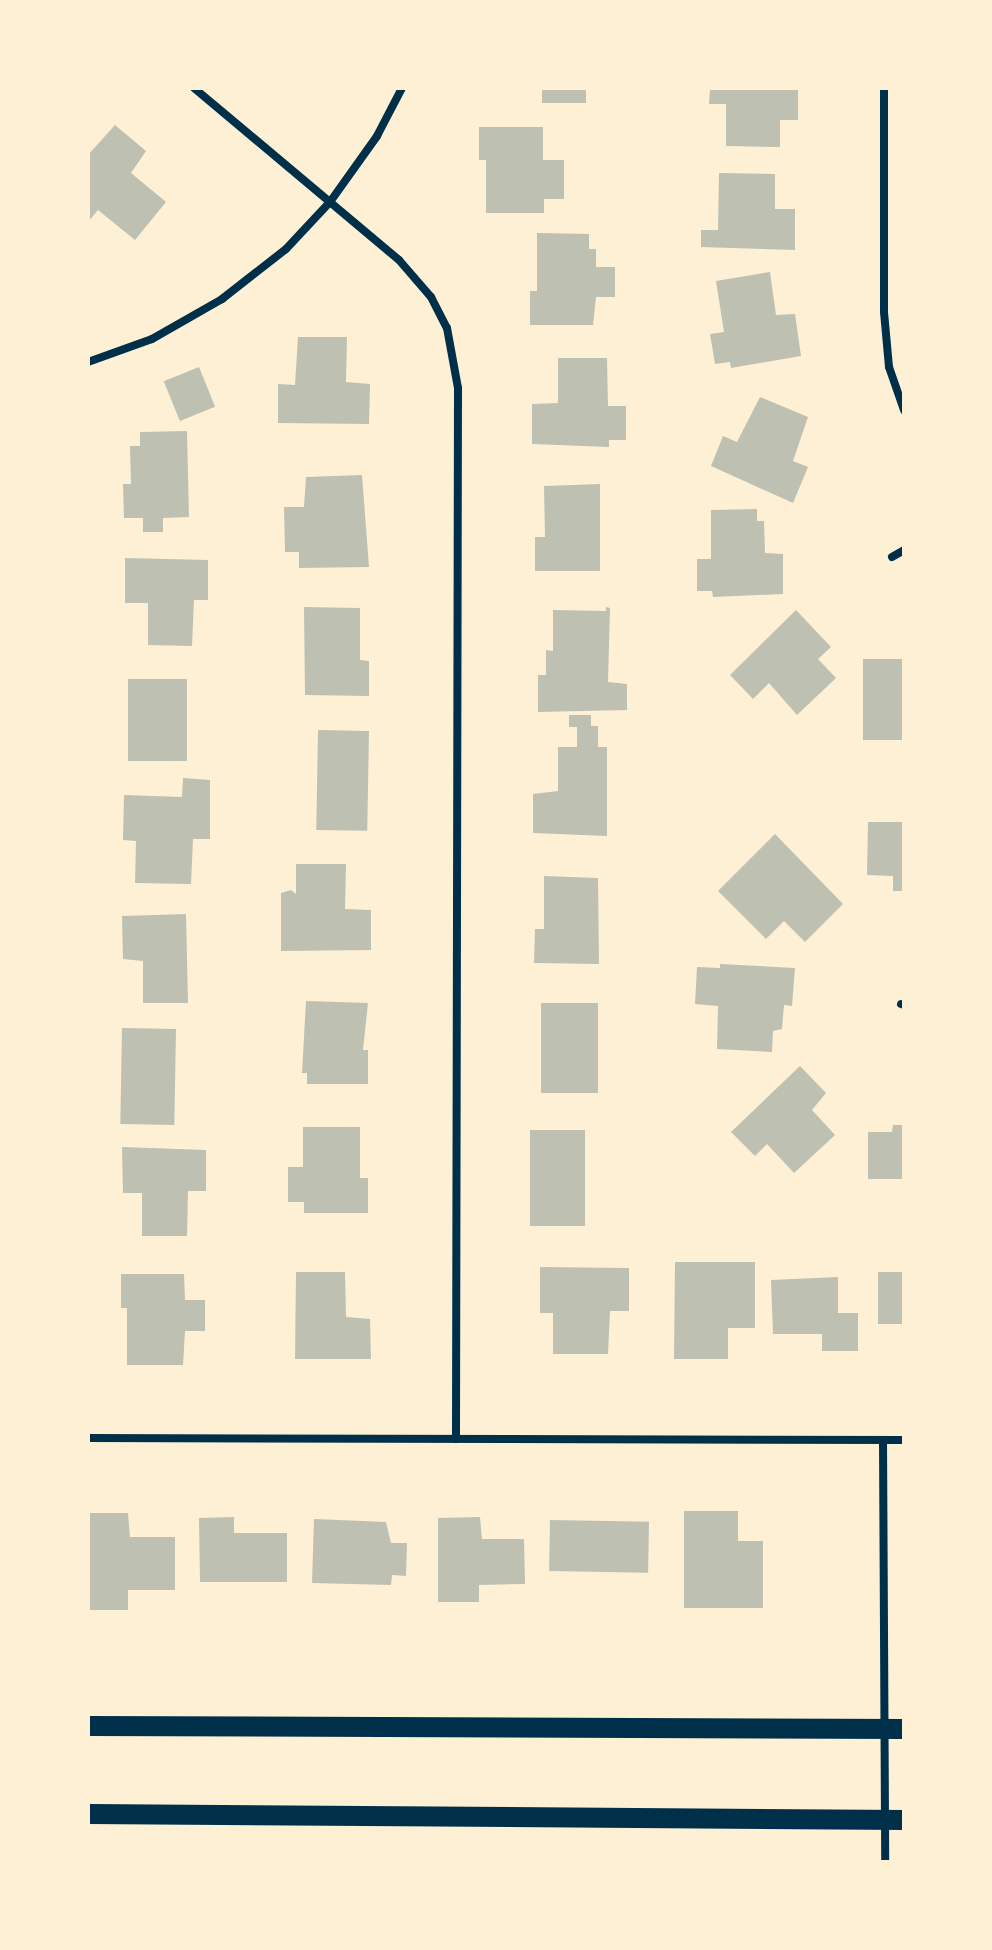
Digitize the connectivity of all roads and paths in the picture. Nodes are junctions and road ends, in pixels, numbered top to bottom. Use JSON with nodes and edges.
{"nodes":[{"id":1,"x":194,"y":88,"type":"edge"},
{"id":2,"x":402,"y":88,"type":"edge"},
{"id":3,"x":884,"y":88,"type":"edge"},
{"id":4,"x":330,"y":202,"type":"junction"},
{"id":5,"x":88,"y":362,"type":"edge"},
{"id":6,"x":904,"y":410,"type":"edge"},
{"id":7,"x":904,"y":550,"type":"edge"},
{"id":8,"x":892,"y":557,"type":"dead end"},
{"id":9,"x":88,"y":1438,"type":"edge"},
{"id":10,"x":456,"y":1439,"type":"junction"},
{"id":11,"x":883,"y":1440,"type":"junction"},
{"id":12,"x":904,"y":1440,"type":"edge"},
{"id":13,"x":88,"y":1726,"type":"edge"},
{"id":14,"x":894,"y":1729,"type":"edge"},
{"id":15,"x":88,"y":1814,"type":"edge"},
{"id":16,"x":895,"y":1820,"type":"edge"},
{"id":17,"x":885,"y":1862,"type":"edge"}],
"edges":[{"from":1,"to":4,"type":"street"},
{"from":2,"to":4,"type":"street"},
{"from":3,"to":6,"type":"street"},
{"from":4,"to":5,"type":"street"},
{"from":4,"to":10,"type":"street"},
{"from":7,"to":8,"type":"street"},
{"from":9,"to":10,"type":"street"},
{"from":10,"to":11,"type":"street"},
{"from":11,"to":12,"type":"street"},
{"from":11,"to":14,"type":"street"},
{"from":13,"to":14,"type":"main road"},
{"from":14,"to":16,"type":"street"},
{"from":15,"to":16,"type":"main road"},
{"from":16,"to":17,"type":"street"}]}
